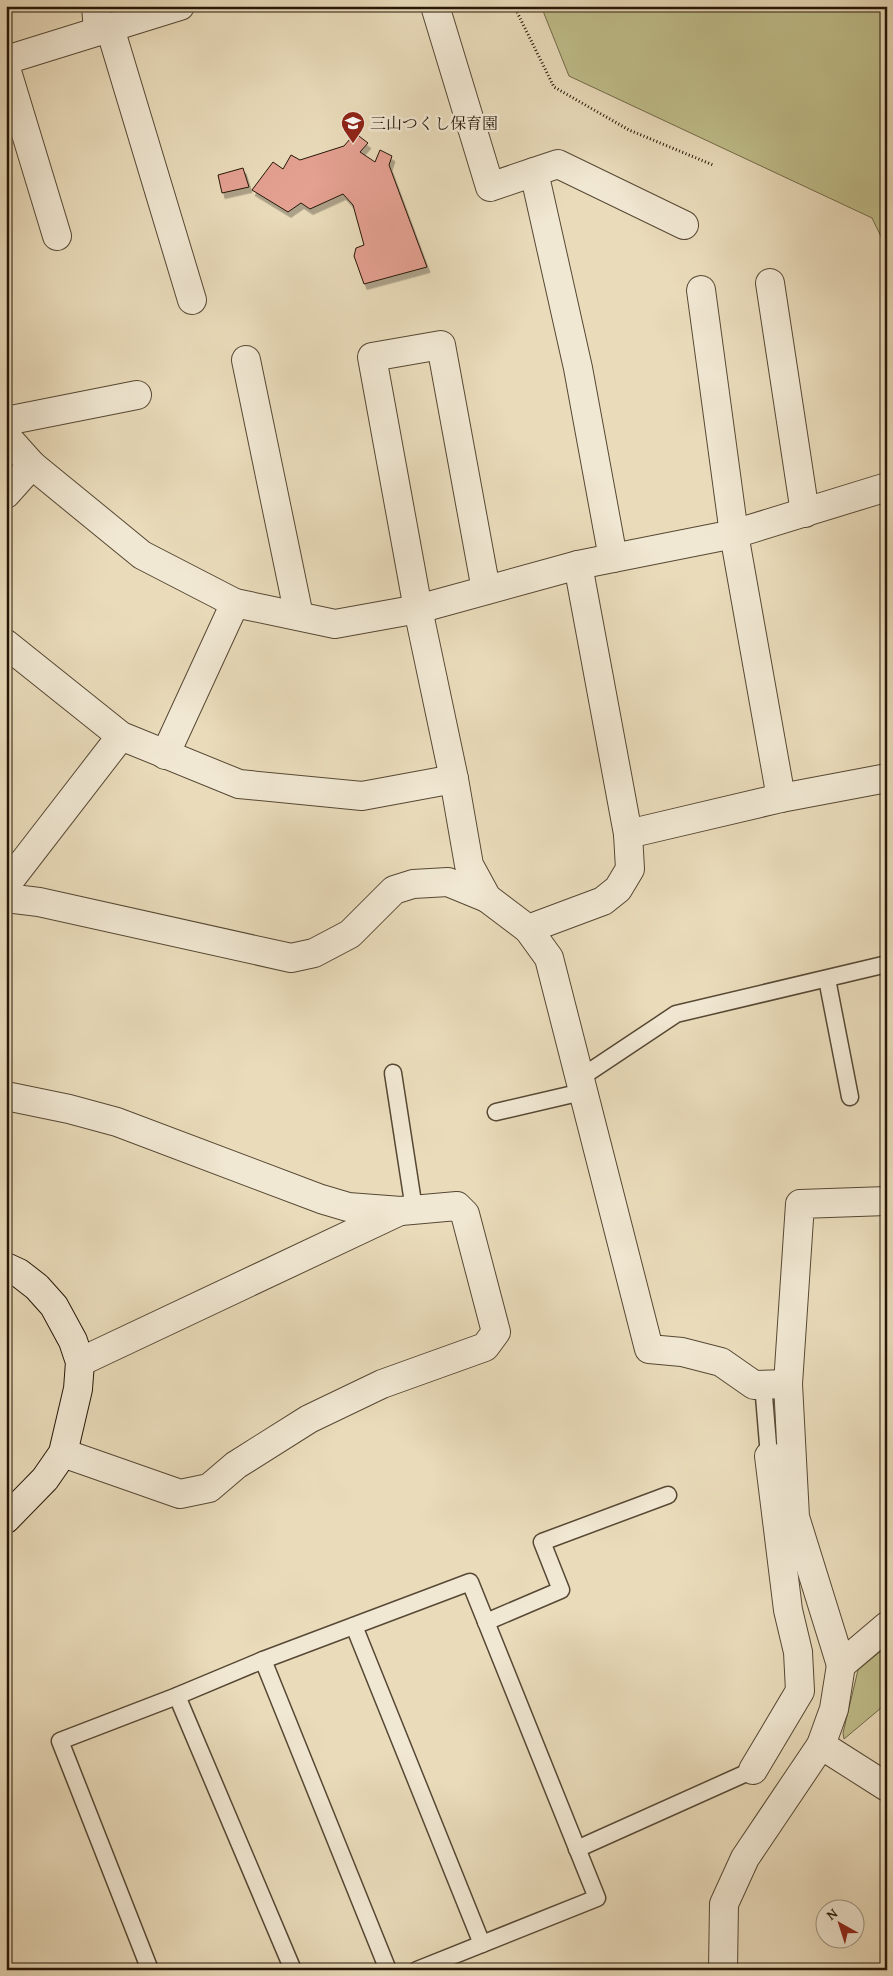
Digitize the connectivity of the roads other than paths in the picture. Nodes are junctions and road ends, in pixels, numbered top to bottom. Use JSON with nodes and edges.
{"nodes":[{"id":1,"x":180,"y":6,"type":"edge"},
{"id":2,"x":435,"y":6,"type":"edge"},
{"id":3,"x":101,"y":22,"type":"edge"},
{"id":4,"x":6,"y":60,"type":"edge"},
{"id":5,"x":6,"y":68,"type":"edge"},
{"id":6,"x":534,"y":172,"type":"junction"},
{"id":7,"x":684,"y":225,"type":"dead end"},
{"id":8,"x":57,"y":236,"type":"dead end"},
{"id":9,"x":770,"y":283,"type":"dead end"},
{"id":10,"x":701,"y":290,"type":"dead end"},
{"id":11,"x":192,"y":300,"type":"dead end"},
{"id":12,"x":246,"y":360,"type":"dead end"},
{"id":13,"x":137,"y":395,"type":"dead end"},
{"id":14,"x":6,"y":421,"type":"edge"},
{"id":15,"x":6,"y":436,"type":"edge"},
{"id":16,"x":32,"y":465,"type":"junction"},
{"id":17,"x":886,"y":488,"type":"edge"},
{"id":18,"x":6,"y":494,"type":"edge"},
{"id":19,"x":805,"y":512,"type":"junction"},
{"id":20,"x":734,"y":534,"type":"junction"},
{"id":21,"x":613,"y":558,"type":"junction"},
{"id":22,"x":578,"y":565,"type":"junction"},
{"id":23,"x":486,"y":590,"type":"junction"},
{"id":24,"x":235,"y":603,"type":"junction"},
{"id":25,"x":418,"y":610,"type":"junction"},
{"id":26,"x":299,"y":616,"type":"junction"},
{"id":27,"x":8,"y":647,"type":"edge"},
{"id":28,"x":121,"y":736,"type":"junction"},
{"id":29,"x":165,"y":755,"type":"junction"},
{"id":30,"x":887,"y":778,"type":"edge"},
{"id":31,"x":454,"y":779,"type":"junction"},
{"id":32,"x":781,"y":798,"type":"junction"},
{"id":33,"x":628,"y":834,"type":"junction"},
{"id":34,"x":6,"y":886,"type":"edge"},
{"id":35,"x":6,"y":898,"type":"edge"},
{"id":36,"x":486,"y":898,"type":"junction"},
{"id":37,"x":528,"y":929,"type":"junction"},
{"id":38,"x":887,"y":964,"type":"edge"},
{"id":39,"x":827,"y":979,"type":"junction"},
{"id":40,"x":393,"y":1073,"type":"dead end"},
{"id":41,"x":6,"y":1085,"type":"edge"},
{"id":42,"x":581,"y":1085,"type":"junction"},
{"id":43,"x":7,"y":1096,"type":"edge"},
{"id":44,"x":850,"y":1097,"type":"dead end"},
{"id":45,"x":496,"y":1112,"type":"dead end"},
{"id":46,"x":887,"y":1201,"type":"edge"},
{"id":47,"x":407,"y":1210,"type":"junction"},
{"id":48,"x":6,"y":1267,"type":"edge"},
{"id":49,"x":80,"y":1362,"type":"junction"},
{"id":50,"x":776,"y":1384,"type":"junction"},
{"id":51,"x":64,"y":1453,"type":"junction"},
{"id":52,"x":769,"y":1456,"type":"joint"},
{"id":53,"x":668,"y":1495,"type":"dead end"},
{"id":54,"x":6,"y":1519,"type":"edge"},
{"id":55,"x":486,"y":1622,"type":"junction"},
{"id":56,"x":354,"y":1626,"type":"junction"},
{"id":57,"x":887,"y":1626,"type":"edge"},
{"id":58,"x":263,"y":1660,"type":"junction"},
{"id":59,"x":841,"y":1666,"type":"junction"},
{"id":60,"x":177,"y":1696,"type":"junction"},
{"id":61,"x":821,"y":1745,"type":"junction"},
{"id":62,"x":753,"y":1770,"type":"joint"},
{"id":63,"x":887,"y":1787,"type":"edge"},
{"id":64,"x":578,"y":1849,"type":"junction"},
{"id":65,"x":482,"y":1944,"type":"junction"},
{"id":66,"x":150,"y":1970,"type":"edge"},
{"id":67,"x":294,"y":1970,"type":"edge"},
{"id":68,"x":388,"y":1970,"type":"edge"},
{"id":69,"x":417,"y":1970,"type":"edge"},
{"id":70,"x":723,"y":1970,"type":"edge"}],
"edges":[{"from":1,"to":3,"type":"street"},
{"from":2,"to":6,"type":"street"},
{"from":3,"to":4,"type":"street"},
{"from":3,"to":11,"type":"street"},
{"from":5,"to":8,"type":"street"},
{"from":6,"to":7,"type":"street"},
{"from":6,"to":21,"type":"street"},
{"from":9,"to":19,"type":"street"},
{"from":10,"to":20,"type":"street"},
{"from":12,"to":26,"type":"street"},
{"from":13,"to":14,"type":"street"},
{"from":15,"to":16,"type":"street"},
{"from":16,"to":18,"type":"street"},
{"from":16,"to":24,"type":"street"},
{"from":17,"to":19,"type":"street"},
{"from":19,"to":20,"type":"street"},
{"from":20,"to":21,"type":"street"},
{"from":20,"to":32,"type":"street"},
{"from":21,"to":22,"type":"street"},
{"from":22,"to":23,"type":"street"},
{"from":22,"to":33,"type":"street"},
{"from":23,"to":25,"type":"street"},
{"from":23,"to":25,"type":"street"},
{"from":24,"to":26,"type":"street"},
{"from":24,"to":29,"type":"street"},
{"from":25,"to":26,"type":"street"},
{"from":25,"to":31,"type":"street"},
{"from":27,"to":28,"type":"street"},
{"from":28,"to":29,"type":"street"},
{"from":28,"to":34,"type":"street"},
{"from":29,"to":31,"type":"street"},
{"from":30,"to":32,"type":"street"},
{"from":31,"to":36,"type":"street"},
{"from":32,"to":33,"type":"street"},
{"from":33,"to":37,"type":"street"},
{"from":35,"to":36,"type":"street"},
{"from":36,"to":37,"type":"street"},
{"from":37,"to":42,"type":"street"},
{"from":38,"to":39,"type":"lane"},
{"from":39,"to":42,"type":"lane"},
{"from":39,"to":44,"type":"lane"},
{"from":40,"to":47,"type":"lane"},
{"from":41,"to":43,"type":"street"},
{"from":42,"to":45,"type":"lane"},
{"from":42,"to":50,"type":"street"},
{"from":43,"to":47,"type":"street"},
{"from":46,"to":50,"type":"street"},
{"from":47,"to":49,"type":"street"},
{"from":47,"to":51,"type":"street"},
{"from":48,"to":49,"type":"street"},
{"from":49,"to":51,"type":"street"},
{"from":50,"to":52,"type":"lane"},
{"from":50,"to":59,"type":"street"},
{"from":51,"to":54,"type":"street"},
{"from":52,"to":62,"type":"street"},
{"from":53,"to":55,"type":"lane"},
{"from":55,"to":56,"type":"lane"},
{"from":55,"to":64,"type":"lane"},
{"from":56,"to":58,"type":"lane"},
{"from":56,"to":65,"type":"lane"},
{"from":57,"to":59,"type":"street"},
{"from":58,"to":60,"type":"lane"},
{"from":58,"to":68,"type":"lane"},
{"from":59,"to":61,"type":"street"},
{"from":60,"to":66,"type":"lane"},
{"from":60,"to":67,"type":"lane"},
{"from":61,"to":63,"type":"street"},
{"from":61,"to":70,"type":"street"},
{"from":62,"to":64,"type":"lane"},
{"from":64,"to":65,"type":"lane"},
{"from":65,"to":69,"type":"lane"}]}
